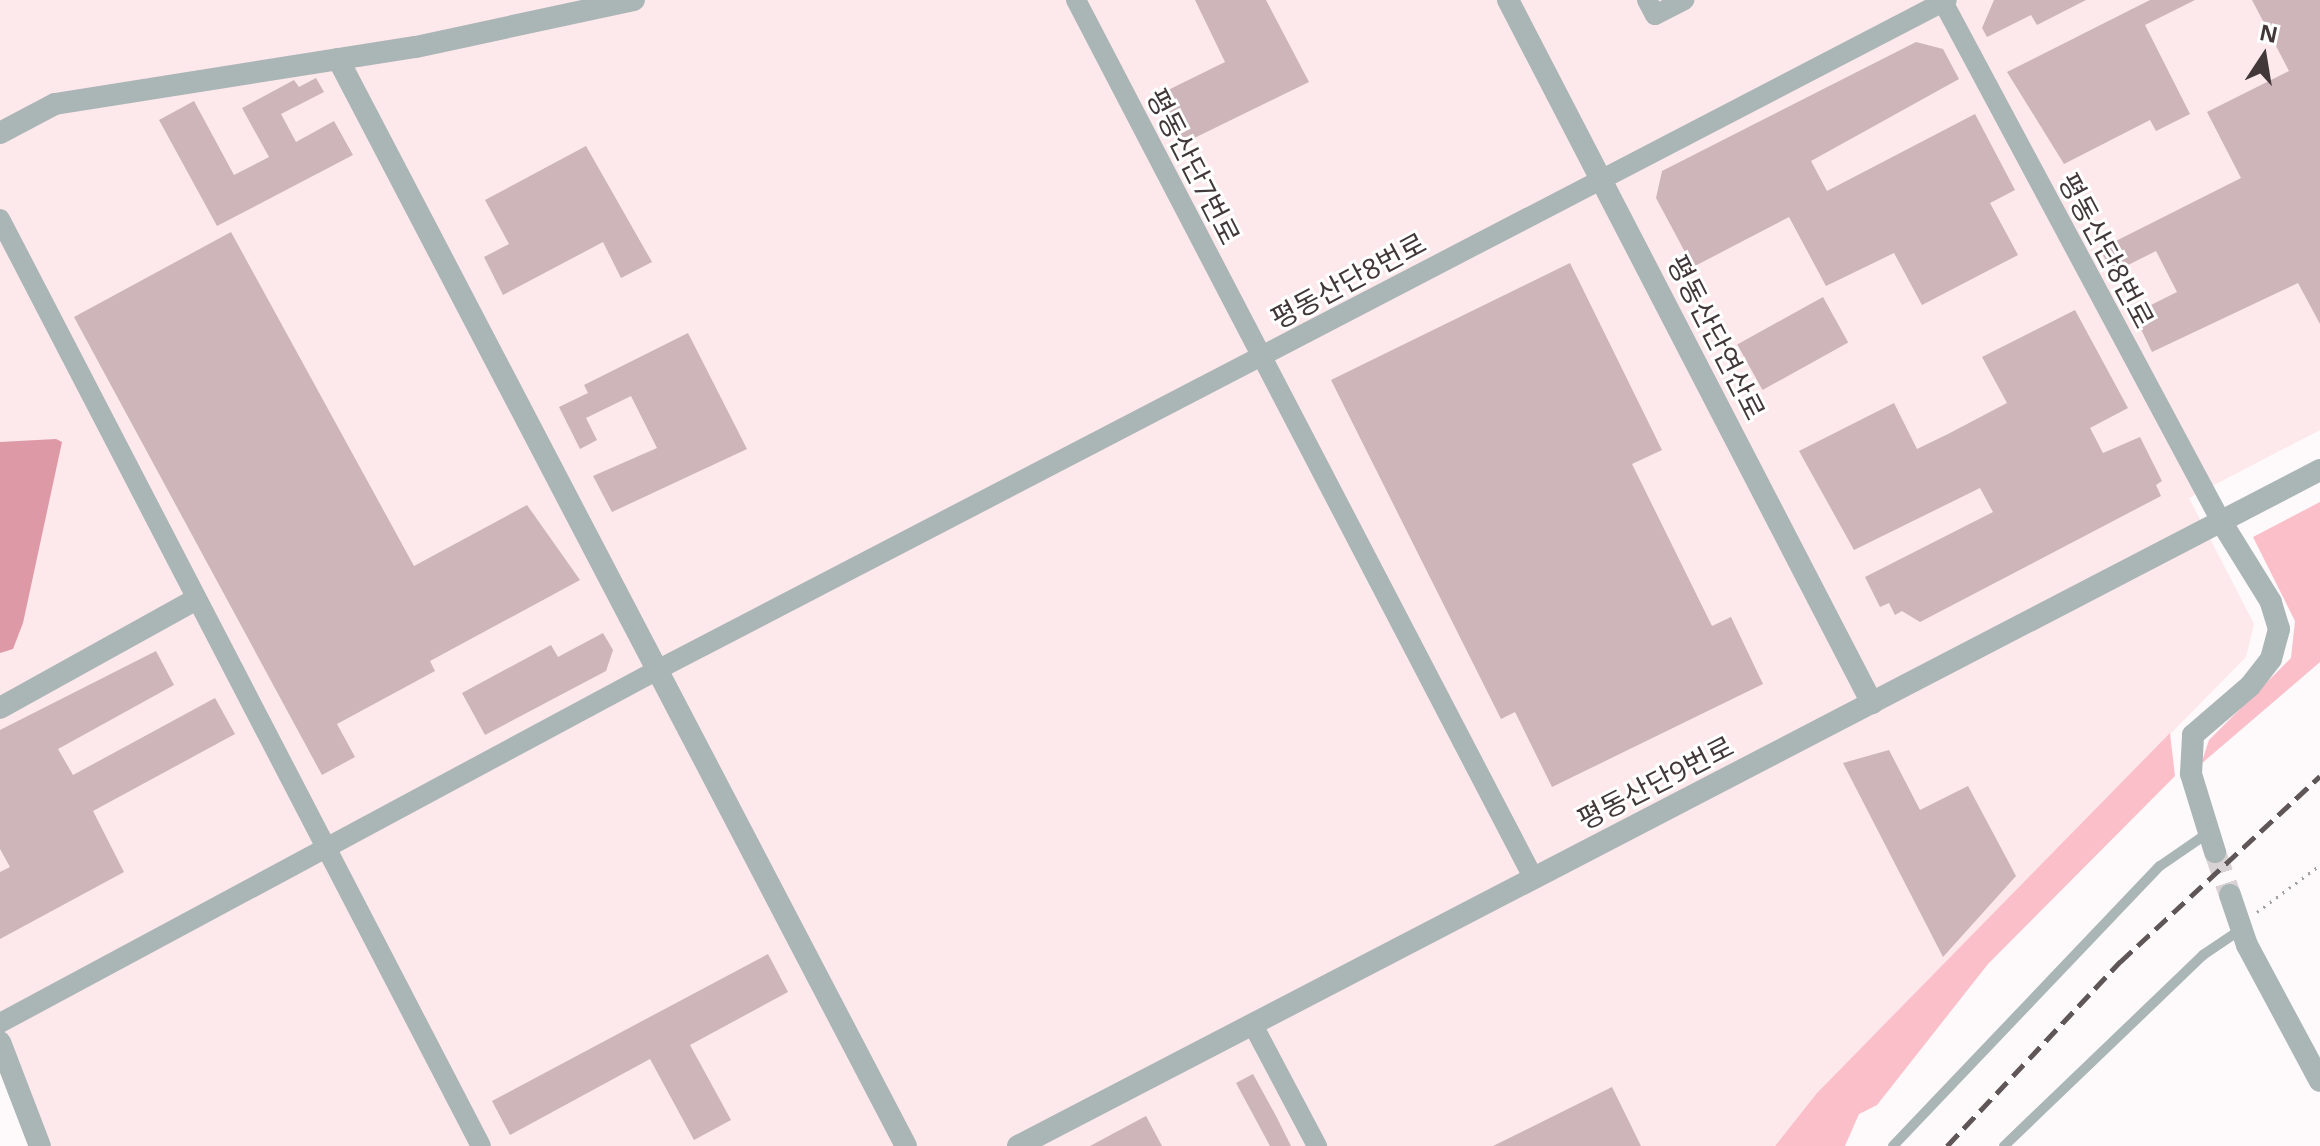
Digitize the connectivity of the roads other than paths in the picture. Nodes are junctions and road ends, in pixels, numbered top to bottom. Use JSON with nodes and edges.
{"nodes":[{"id":1,"x":634,"y":0,"type":"edge"},
{"id":2,"x":1076,"y":0,"type":"edge"},
{"id":3,"x":1508,"y":0,"type":"edge"},
{"id":4,"x":1647,"y":0,"type":"edge"},
{"id":5,"x":1684,"y":0,"type":"edge"},
{"id":6,"x":1944,"y":1,"type":"edge"},
{"id":7,"x":338,"y":59,"type":"junction"},
{"id":8,"x":0,"y":133,"type":"edge"},
{"id":9,"x":1601,"y":180,"type":"junction"},
{"id":10,"x":0,"y":219,"type":"edge"},
{"id":11,"x":1259,"y":359,"type":"junction"},
{"id":12,"x":2320,"y":470,"type":"edge"},
{"id":13,"x":2222,"y":523,"type":"junction"},
{"id":14,"x":195,"y":600,"type":"junction"},
{"id":15,"x":659,"y":669,"type":"junction"},
{"id":16,"x":1872,"y":703,"type":"junction"},
{"id":17,"x":0,"y":708,"type":"edge"},
{"id":18,"x":2212,"y":842,"type":"joint"},
{"id":19,"x":323,"y":850,"type":"junction"},
{"id":20,"x":1534,"y":879,"type":"junction"},
{"id":21,"x":2236,"y":914,"type":"joint"},
{"id":22,"x":0,"y":1023,"type":"edge"},
{"id":23,"x":1253,"y":1025,"type":"junction"},
{"id":24,"x":0,"y":1042,"type":"edge"},
{"id":25,"x":2320,"y":1081,"type":"edge"},
{"id":26,"x":40,"y":1146,"type":"edge"},
{"id":27,"x":481,"y":1146,"type":"edge"},
{"id":28,"x":906,"y":1146,"type":"edge"},
{"id":29,"x":1018,"y":1146,"type":"edge"},
{"id":30,"x":1317,"y":1146,"type":"edge"},
{"id":31,"x":1893,"y":1146,"type":"edge"},
{"id":32,"x":2004,"y":1146,"type":"edge"}],
"edges":[{"from":1,"to":7,"type":"street"},
{"from":2,"to":11,"type":"street","name":"평동산단7번로"},
{"from":3,"to":9,"type":"street","name":"평동산단연산로"},
{"from":4,"to":5,"type":"street"},
{"from":6,"to":9,"type":"street","name":"평동산단8번로"},
{"from":6,"to":13,"type":"street","name":"평동산단8번로"},
{"from":7,"to":8,"type":"street"},
{"from":7,"to":15,"type":"street"},
{"from":9,"to":11,"type":"street","name":"평동산단8번로"},
{"from":9,"to":16,"type":"street","name":"평동산단연산로"},
{"from":10,"to":14,"type":"street"},
{"from":11,"to":15,"type":"street"},
{"from":11,"to":20,"type":"street","name":"평동산단8번로"},
{"from":12,"to":13,"type":"street","name":"평동산단9번로"},
{"from":13,"to":16,"type":"street","name":"평동산단9번로"},
{"from":13,"to":18,"type":"street"},
{"from":14,"to":17,"type":"street"},
{"from":14,"to":19,"type":"street"},
{"from":15,"to":19,"type":"street"},
{"from":15,"to":28,"type":"street"},
{"from":16,"to":20,"type":"street","name":"평동산단9번로"},
{"from":18,"to":31,"type":"lane"},
{"from":19,"to":22,"type":"street"},
{"from":19,"to":27,"type":"street"},
{"from":20,"to":23,"type":"street","name":"평동산단9번로"},
{"from":21,"to":25,"type":"street"},
{"from":21,"to":32,"type":"lane"},
{"from":23,"to":29,"type":"street","name":"평동산단9번로"},
{"from":23,"to":30,"type":"street"},
{"from":24,"to":26,"type":"street"}]}
